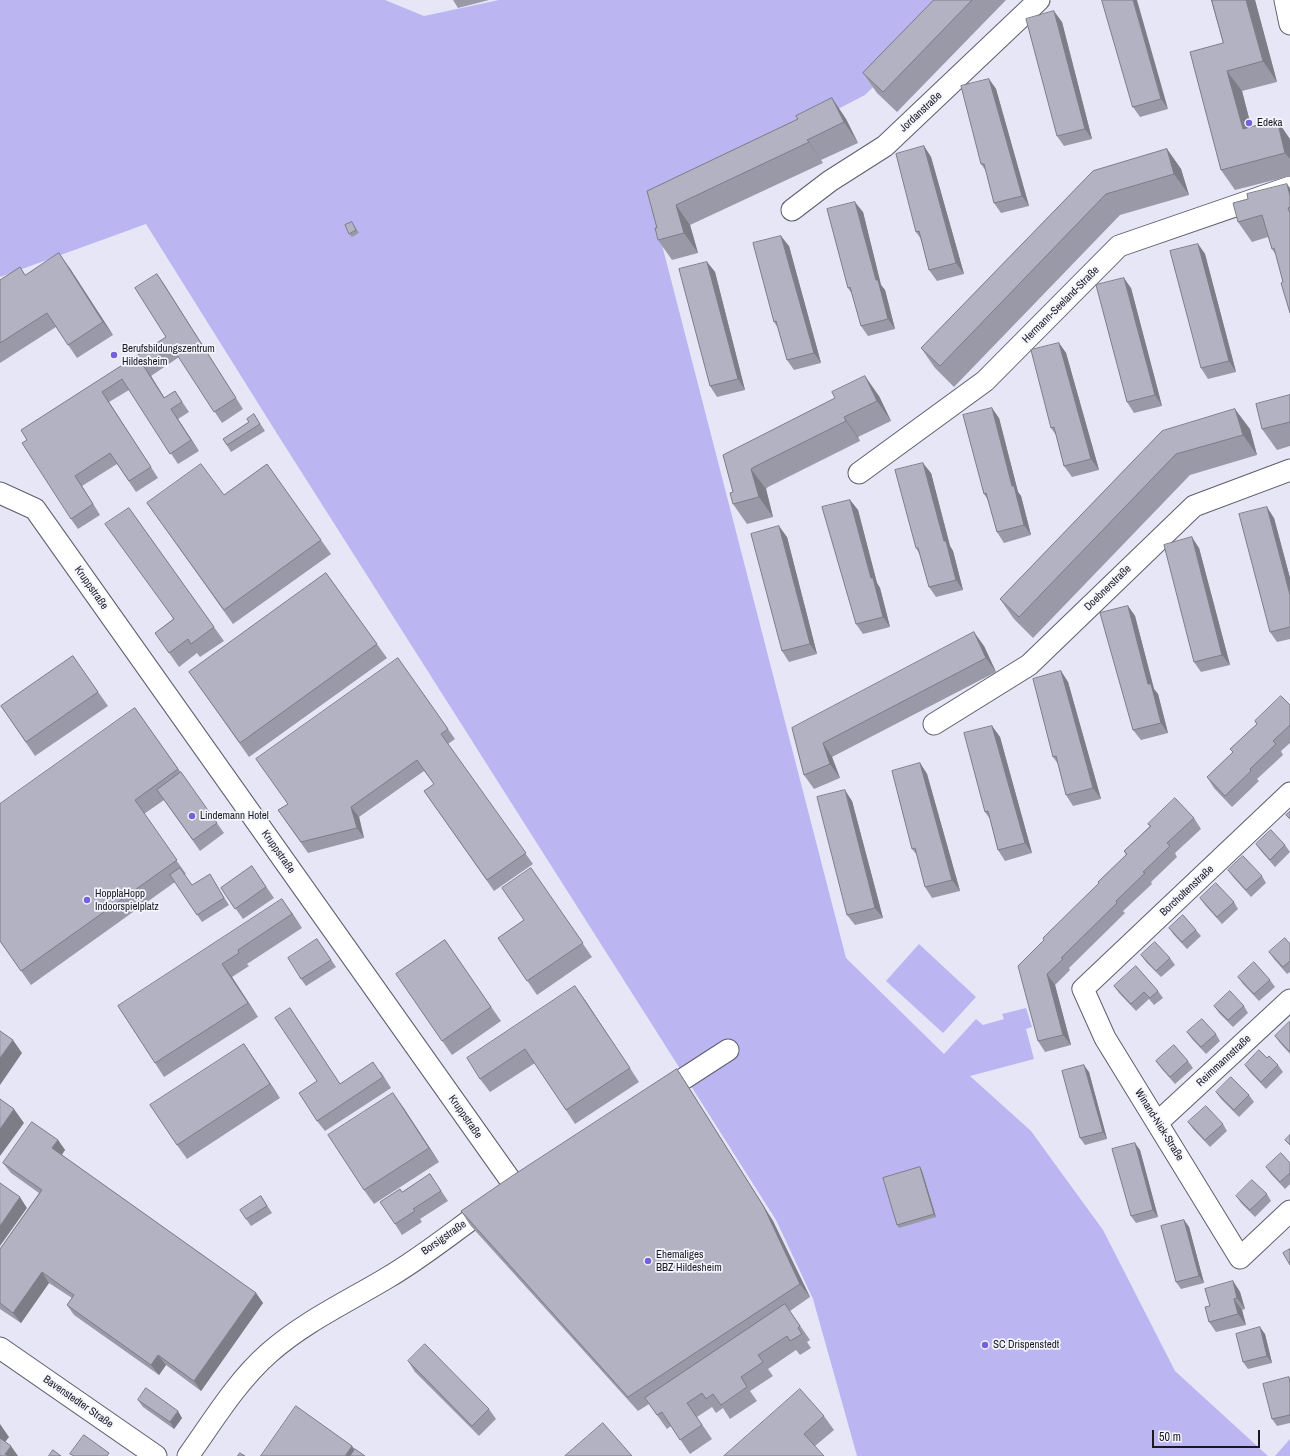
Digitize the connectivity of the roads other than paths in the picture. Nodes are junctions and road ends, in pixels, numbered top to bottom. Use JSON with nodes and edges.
{"nodes":[{"id":1,"x":1039,"y":0,"type":"edge"},
{"id":2,"x":1285,"y":0,"type":"edge"},
{"id":3,"x":1290,"y":24,"type":"edge"},
{"id":4,"x":1290,"y":187,"type":"edge"},
{"id":5,"x":792,"y":210,"type":"dead end"},
{"id":6,"x":1290,"y":470,"type":"edge"},
{"id":7,"x":858,"y":473,"type":"dead end"},
{"id":8,"x":0,"y":493,"type":"edge"},
{"id":9,"x":934,"y":724,"type":"dead end"},
{"id":10,"x":1290,"y":793,"type":"edge"},
{"id":11,"x":1083,"y":989,"type":"joint"},
{"id":12,"x":1290,"y":1000,"type":"edge"},
{"id":13,"x":728,"y":1050,"type":"dead end"},
{"id":14,"x":641,"y":1107,"type":"edge"},
{"id":15,"x":1157,"y":1123,"type":"junction"},
{"id":16,"x":535,"y":1175,"type":"edge"},
{"id":17,"x":516,"y":1188,"type":"junction"},
{"id":18,"x":1290,"y":1211,"type":"edge"},
{"id":19,"x":0,"y":1348,"type":"edge"},
{"id":20,"x":156,"y":1456,"type":"edge"},
{"id":21,"x":188,"y":1456,"type":"edge"}],
"edges":[{"from":1,"to":5,"type":"street","name":"Jordanstraße"},
{"from":2,"to":3,"type":"street"},
{"from":4,"to":7,"type":"street","name":"Hermann-Seeland-Straße"},
{"from":6,"to":9,"type":"street","name":"Doebnerstraße"},
{"from":8,"to":17,"type":"street","name":"Kruppstraße"},
{"from":10,"to":11,"type":"street","name":"Borcholtenstraße"},
{"from":11,"to":15,"type":"street","name":"Winand-Nick-Straße"},
{"from":12,"to":15,"type":"street","name":"Reimmannstraße"},
{"from":13,"to":14,"type":"street"},
{"from":15,"to":18,"type":"street","name":"Winand-Nick-Straße"},
{"from":16,"to":17,"type":"street","name":"Borsigstraße"},
{"from":17,"to":21,"type":"street","name":"Borsigstraße"},
{"from":19,"to":20,"type":"street","name":"Bavenstedter Straße"}]}
